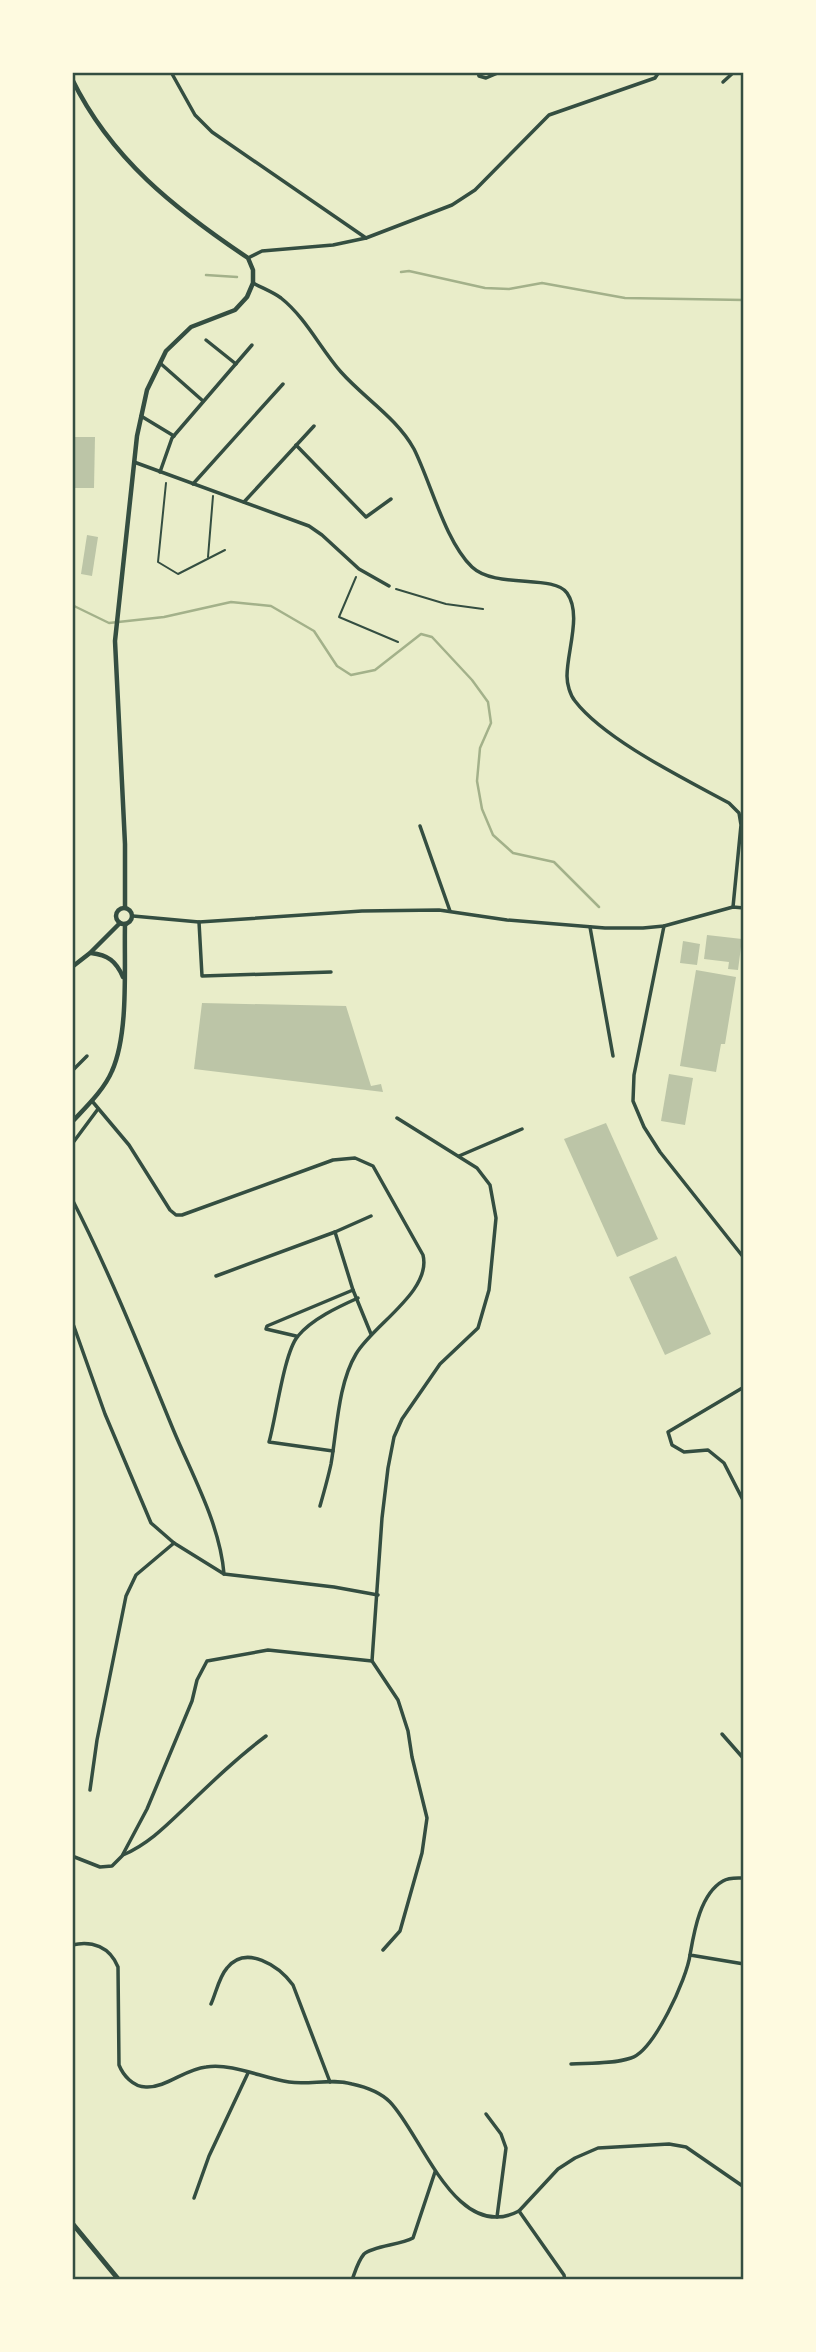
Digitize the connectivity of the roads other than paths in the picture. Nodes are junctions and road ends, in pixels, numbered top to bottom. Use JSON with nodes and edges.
{"nodes":[{"id":1,"x":171,"y":72,"type":"edge"},
{"id":2,"x":478,"y":72,"type":"edge"},
{"id":3,"x":500,"y":72,"type":"edge"},
{"id":4,"x":659,"y":72,"type":"edge"},
{"id":5,"x":734,"y":72,"type":"edge"},
{"id":6,"x":72,"y":79,"type":"edge"},
{"id":7,"x":723,"y":82,"type":"dead end"},
{"id":8,"x":366,"y":238,"type":"junction"},
{"id":9,"x":248,"y":258,"type":"junction"},
{"id":10,"x":253,"y":283,"type":"junction"},
{"id":11,"x":191,"y":327,"type":"junction"},
{"id":12,"x":198,"y":333,"type":"dead end"},
{"id":13,"x":206,"y":340,"type":"dead end"},
{"id":14,"x":252,"y":345,"type":"dead end"},
{"id":15,"x":160,"y":363,"type":"junction"},
{"id":16,"x":236,"y":364,"type":"junction"},
{"id":17,"x":282,"y":384,"type":"dead end"},
{"id":18,"x":203,"y":401,"type":"junction"},
{"id":19,"x":142,"y":416,"type":"junction"},
{"id":20,"x":314,"y":426,"type":"dead end"},
{"id":21,"x":174,"y":436,"type":"junction"},
{"id":22,"x":296,"y":445,"type":"junction"},
{"id":23,"x":134,"y":462,"type":"junction"},
{"id":24,"x":160,"y":472,"type":"junction"},
{"id":25,"x":193,"y":484,"type":"junction"},
{"id":26,"x":391,"y":499,"type":"dead end"},
{"id":27,"x":243,"y":503,"type":"junction"},
{"id":28,"x":389,"y":586,"type":"road end"},
{"id":29,"x":420,"y":826,"type":"dead end"},
{"id":30,"x":125,"y":907,"type":"junction"},
{"id":31,"x":733,"y":907,"type":"junction"},
{"id":32,"x":744,"y":908,"type":"edge"},
{"id":33,"x":450,"y":911,"type":"junction"},
{"id":34,"x":133,"y":916,"type":"junction"},
{"id":35,"x":199,"y":922,"type":"junction"},
{"id":36,"x":122,"y":924,"type":"junction"},
{"id":37,"x":664,"y":926,"type":"junction"},
{"id":38,"x":590,"y":927,"type":"junction"},
{"id":39,"x":90,"y":953,"type":"junction"},
{"id":40,"x":72,"y":967,"type":"edge"},
{"id":41,"x":331,"y":972,"type":"dead end"},
{"id":42,"x":124,"y":980,"type":"junction"},
{"id":43,"x":87,"y":1056,"type":"dead end"},
{"id":44,"x":613,"y":1056,"type":"dead end"},
{"id":45,"x":72,"y":1072,"type":"edge"},
{"id":46,"x":92,"y":1101,"type":"junction"},
{"id":47,"x":98,"y":1109,"type":"junction"},
{"id":48,"x":397,"y":1118,"type":"dead end"},
{"id":49,"x":72,"y":1122,"type":"edge"},
{"id":50,"x":523,"y":1129,"type":"dead end"},
{"id":51,"x":72,"y":1144,"type":"edge"},
{"id":52,"x":459,"y":1156,"type":"junction"},
{"id":53,"x":72,"y":1199,"type":"edge"},
{"id":54,"x":371,"y":1216,"type":"dead end"},
{"id":55,"x":335,"y":1232,"type":"junction"},
{"id":56,"x":744,"y":1258,"type":"edge"},
{"id":57,"x":216,"y":1276,"type":"dead end"},
{"id":58,"x":354,"y":1290,"type":"junction"},
{"id":59,"x":358,"y":1298,"type":"junction"},
{"id":60,"x":72,"y":1321,"type":"edge"},
{"id":61,"x":371,"y":1334,"type":"junction"},
{"id":62,"x":297,"y":1337,"type":"junction"},
{"id":63,"x":744,"y":1387,"type":"edge"},
{"id":64,"x":333,"y":1451,"type":"junction"},
{"id":65,"x":744,"y":1502,"type":"edge"},
{"id":66,"x":320,"y":1506,"type":"dead end"},
{"id":67,"x":174,"y":1543,"type":"junction"},
{"id":68,"x":224,"y":1574,"type":"junction"},
{"id":69,"x":378,"y":1595,"type":"junction"},
{"id":70,"x":372,"y":1661,"type":"junction"},
{"id":71,"x":722,"y":1734,"type":"dead end"},
{"id":72,"x":266,"y":1736,"type":"dead end"},
{"id":73,"x":744,"y":1759,"type":"edge"},
{"id":74,"x":90,"y":1790,"type":"dead end"},
{"id":75,"x":72,"y":1856,"type":"edge"},
{"id":76,"x":122,"y":1856,"type":"junction"},
{"id":77,"x":744,"y":1878,"type":"edge"},
{"id":78,"x":72,"y":1945,"type":"edge"},
{"id":79,"x":383,"y":1950,"type":"dead end"},
{"id":80,"x":690,"y":1955,"type":"junction"},
{"id":81,"x":744,"y":1964,"type":"edge"},
{"id":82,"x":211,"y":2004,"type":"dead end"},
{"id":83,"x":571,"y":2064,"type":"dead end"},
{"id":84,"x":248,"y":2073,"type":"junction"},
{"id":85,"x":330,"y":2082,"type":"junction"},
{"id":86,"x":486,"y":2114,"type":"dead end"},
{"id":87,"x":435,"y":2172,"type":"junction"},
{"id":88,"x":744,"y":2186,"type":"edge"},
{"id":89,"x":194,"y":2198,"type":"dead end"},
{"id":90,"x":519,"y":2211,"type":"junction"},
{"id":91,"x":497,"y":2217,"type":"junction"},
{"id":92,"x":72,"y":2223,"type":"edge"},
{"id":93,"x":120,"y":2280,"type":"edge"},
{"id":94,"x":352,"y":2280,"type":"edge"},
{"id":95,"x":565,"y":2280,"type":"edge"}],
"edges":[{"from":1,"to":8,"type":"street"},
{"from":2,"to":3,"type":"street"},
{"from":4,"to":8,"type":"street"},
{"from":5,"to":7,"type":"street"},
{"from":6,"to":9,"type":"street"},
{"from":8,"to":9,"type":"street"},
{"from":9,"to":10,"type":"street"},
{"from":10,"to":11,"type":"street"},
{"from":10,"to":31,"type":"street"},
{"from":11,"to":12,"type":"street"},
{"from":11,"to":15,"type":"street"},
{"from":13,"to":16,"type":"street"},
{"from":14,"to":16,"type":"street"},
{"from":15,"to":18,"type":"street"},
{"from":15,"to":19,"type":"street"},
{"from":16,"to":18,"type":"street"},
{"from":17,"to":25,"type":"street"},
{"from":18,"to":21,"type":"street"},
{"from":19,"to":21,"type":"street"},
{"from":19,"to":23,"type":"street"},
{"from":20,"to":22,"type":"street"},
{"from":21,"to":24,"type":"street"},
{"from":22,"to":26,"type":"street"},
{"from":22,"to":27,"type":"street"},
{"from":23,"to":24,"type":"street"},
{"from":23,"to":30,"type":"street"},
{"from":24,"to":25,"type":"street"},
{"from":25,"to":27,"type":"street"},
{"from":27,"to":28,"type":"street"},
{"from":29,"to":33,"type":"street"},
{"from":30,"to":34,"type":"street"},
{"from":30,"to":36,"type":"street"},
{"from":31,"to":32,"type":"street"},
{"from":31,"to":37,"type":"street"},
{"from":33,"to":35,"type":"street"},
{"from":33,"to":38,"type":"street"},
{"from":34,"to":35,"type":"street"},
{"from":34,"to":36,"type":"street"},
{"from":35,"to":41,"type":"street"},
{"from":36,"to":39,"type":"street"},
{"from":36,"to":42,"type":"street"},
{"from":37,"to":38,"type":"street"},
{"from":37,"to":56,"type":"street"},
{"from":38,"to":44,"type":"street"},
{"from":39,"to":40,"type":"street"},
{"from":39,"to":42,"type":"street"},
{"from":42,"to":46,"type":"street"},
{"from":43,"to":45,"type":"street"},
{"from":46,"to":47,"type":"street"},
{"from":46,"to":49,"type":"street"},
{"from":47,"to":51,"type":"street"},
{"from":47,"to":61,"type":"street"},
{"from":48,"to":52,"type":"street"},
{"from":50,"to":52,"type":"street"},
{"from":52,"to":69,"type":"street"},
{"from":53,"to":68,"type":"street"},
{"from":54,"to":55,"type":"street"},
{"from":55,"to":57,"type":"street"},
{"from":55,"to":58,"type":"street"},
{"from":58,"to":59,"type":"street"},
{"from":58,"to":62,"type":"street"},
{"from":59,"to":61,"type":"street"},
{"from":59,"to":62,"type":"street"},
{"from":60,"to":67,"type":"street"},
{"from":61,"to":64,"type":"street"},
{"from":62,"to":64,"type":"street"},
{"from":63,"to":65,"type":"street"},
{"from":64,"to":66,"type":"street"},
{"from":67,"to":68,"type":"street"},
{"from":67,"to":74,"type":"street"},
{"from":68,"to":69,"type":"street"},
{"from":69,"to":70,"type":"street"},
{"from":70,"to":76,"type":"street"},
{"from":70,"to":79,"type":"street"},
{"from":71,"to":73,"type":"street"},
{"from":72,"to":76,"type":"street"},
{"from":75,"to":76,"type":"street"},
{"from":77,"to":80,"type":"street"},
{"from":78,"to":84,"type":"street"},
{"from":80,"to":81,"type":"street"},
{"from":80,"to":83,"type":"street"},
{"from":82,"to":85,"type":"street"},
{"from":84,"to":85,"type":"street"},
{"from":84,"to":89,"type":"street"},
{"from":85,"to":87,"type":"street"},
{"from":86,"to":91,"type":"street"},
{"from":87,"to":91,"type":"street"},
{"from":87,"to":94,"type":"street"},
{"from":88,"to":90,"type":"street"},
{"from":90,"to":91,"type":"street"},
{"from":90,"to":95,"type":"street"},
{"from":92,"to":93,"type":"main road"}]}
